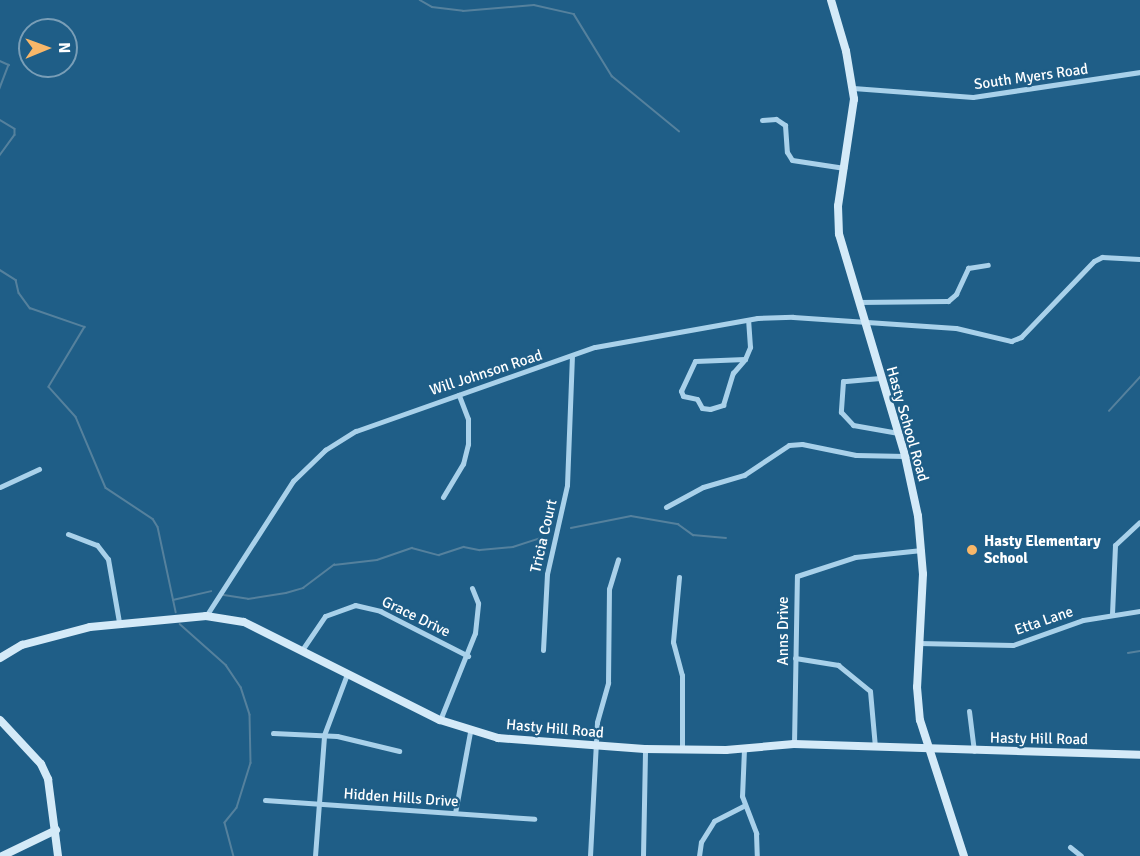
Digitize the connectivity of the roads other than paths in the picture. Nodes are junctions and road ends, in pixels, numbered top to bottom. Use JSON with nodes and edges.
{"nodes":[{"id":1,"x":831,"y":0,"type":"edge"},
{"id":2,"x":1140,"y":72,"type":"edge"},
{"id":3,"x":853,"y":88,"type":"junction"},
{"id":4,"x":762,"y":120,"type":"dead end"},
{"id":5,"x":844,"y":168,"type":"junction"},
{"id":6,"x":1140,"y":259,"type":"edge"},
{"id":7,"x":988,"y":265,"type":"dead end"},
{"id":8,"x":858,"y":302,"type":"junction"},
{"id":9,"x":748,"y":320,"type":"junction"},
{"id":10,"x":863,"y":324,"type":"junction"},
{"id":11,"x":572,"y":356,"type":"junction"},
{"id":12,"x":745,"y":359,"type":"junction"},
{"id":13,"x":880,"y":378,"type":"junction"},
{"id":14,"x":459,"y":395,"type":"junction"},
{"id":15,"x":898,"y":433,"type":"junction"},
{"id":16,"x":904,"y":456,"type":"junction"},
{"id":17,"x":39,"y":469,"type":"dead end"},
{"id":18,"x":0,"y":487,"type":"edge"},
{"id":19,"x":443,"y":497,"type":"dead end"},
{"id":20,"x":666,"y":507,"type":"dead end"},
{"id":21,"x":1138,"y":523,"type":"dead end"},
{"id":22,"x":68,"y":534,"type":"dead end"},
{"id":23,"x":922,"y":550,"type":"junction"},
{"id":24,"x":618,"y":559,"type":"dead end"},
{"id":25,"x":679,"y":577,"type":"dead end"},
{"id":26,"x":472,"y":588,"type":"dead end"},
{"id":27,"x":1140,"y":611,"type":"edge"},
{"id":28,"x":1112,"y":614,"type":"junction"},
{"id":29,"x":206,"y":616,"type":"junction"},
{"id":30,"x":119,"y":622,"type":"junction"},
{"id":31,"x":918,"y":643,"type":"junction"},
{"id":32,"x":302,"y":650,"type":"junction"},
{"id":33,"x":543,"y":650,"type":"dead end"},
{"id":34,"x":468,"y":656,"type":"junction"},
{"id":35,"x":0,"y":658,"type":"edge"},
{"id":36,"x":795,"y":658,"type":"junction"},
{"id":37,"x":348,"y":674,"type":"junction"},
{"id":38,"x":969,"y":711,"type":"dead end"},
{"id":39,"x":0,"y":720,"type":"edge"},
{"id":40,"x":440,"y":720,"type":"junction"},
{"id":41,"x":470,"y":732,"type":"junction"},
{"id":42,"x":273,"y":733,"type":"dead end"},
{"id":43,"x":324,"y":735,"type":"junction"},
{"id":44,"x":794,"y":744,"type":"junction"},
{"id":45,"x":595,"y":746,"type":"junction"},
{"id":46,"x":875,"y":747,"type":"junction"},
{"id":47,"x":645,"y":749,"type":"junction"},
{"id":48,"x":744,"y":749,"type":"junction"},
{"id":49,"x":682,"y":750,"type":"junction"},
{"id":50,"x":929,"y":750,"type":"junction"},
{"id":51,"x":399,"y":751,"type":"dead end"},
{"id":52,"x":974,"y":751,"type":"junction"},
{"id":53,"x":1140,"y":755,"type":"edge"},
{"id":54,"x":266,"y":801,"type":"dead end"},
{"id":55,"x":319,"y":805,"type":"junction"},
{"id":56,"x":744,"y":806,"type":"junction"},
{"id":57,"x":455,"y":813,"type":"junction"},
{"id":58,"x":534,"y":819,"type":"dead end"},
{"id":59,"x":56,"y":830,"type":"junction"},
{"id":60,"x":1070,"y":848,"type":"dead end"},
{"id":61,"x":2,"y":856,"type":"edge"},
{"id":62,"x":58,"y":856,"type":"edge"},
{"id":63,"x":315,"y":856,"type":"edge"},
{"id":64,"x":590,"y":856,"type":"edge"},
{"id":65,"x":643,"y":856,"type":"edge"},
{"id":66,"x":699,"y":856,"type":"edge"},
{"id":67,"x":757,"y":856,"type":"edge"},
{"id":68,"x":964,"y":856,"type":"edge"},
{"id":69,"x":1080,"y":856,"type":"edge"}],
"edges":[{"from":1,"to":3,"type":"street","name":"Hasty School Road"},
{"from":2,"to":3,"type":"street","name":"South Myers Road"},
{"from":3,"to":5,"type":"street","name":"Hasty School Road"},
{"from":4,"to":5,"type":"street"},
{"from":5,"to":8,"type":"street","name":"Hasty School Road"},
{"from":6,"to":10,"type":"street","name":"Will Johnson Road"},
{"from":7,"to":8,"type":"street"},
{"from":8,"to":10,"type":"street","name":"Hasty School Road"},
{"from":9,"to":10,"type":"street","name":"Will Johnson Road"},
{"from":9,"to":11,"type":"street","name":"Will Johnson Road"},
{"from":9,"to":12,"type":"street"},
{"from":10,"to":13,"type":"street","name":"Hasty School Road"},
{"from":11,"to":14,"type":"street","name":"Will Johnson Road"},
{"from":11,"to":33,"type":"street","name":"Tricia Court"},
{"from":12,"to":12,"type":"street"},
{"from":13,"to":15,"type":"street","name":"Hasty School Road"},
{"from":13,"to":15,"type":"street"},
{"from":14,"to":19,"type":"street"},
{"from":14,"to":29,"type":"street","name":"Will Johnson Road"},
{"from":15,"to":16,"type":"street","name":"Hasty School Road"},
{"from":16,"to":20,"type":"street"},
{"from":16,"to":23,"type":"street","name":"Hasty School Road"},
{"from":17,"to":18,"type":"street"},
{"from":21,"to":28,"type":"street"},
{"from":22,"to":30,"type":"street"},
{"from":23,"to":31,"type":"street","name":"Hasty School Road"},
{"from":23,"to":36,"type":"street","name":"Anns Drive"},
{"from":24,"to":45,"type":"street"},
{"from":25,"to":49,"type":"street"},
{"from":26,"to":34,"type":"street"},
{"from":27,"to":28,"type":"street","name":"Etta Lane"},
{"from":28,"to":31,"type":"street","name":"Etta Lane"},
{"from":29,"to":30,"type":"street","name":"Hasty Hill Road"},
{"from":29,"to":32,"type":"street","name":"Hasty Hill Road"},
{"from":30,"to":35,"type":"street","name":"Hasty Hill Road"},
{"from":31,"to":50,"type":"street","name":"Hasty School Road"},
{"from":32,"to":34,"type":"street","name":"Grace Drive"},
{"from":32,"to":37,"type":"street","name":"Hasty Hill Road"},
{"from":34,"to":40,"type":"street"},
{"from":36,"to":44,"type":"street","name":"Anns Drive"},
{"from":36,"to":46,"type":"street"},
{"from":37,"to":40,"type":"street","name":"Hasty Hill Road"},
{"from":37,"to":43,"type":"street"},
{"from":38,"to":52,"type":"street"},
{"from":39,"to":59,"type":"street"},
{"from":40,"to":41,"type":"street","name":"Hasty Hill Road"},
{"from":41,"to":45,"type":"street","name":"Hasty Hill Road"},
{"from":41,"to":57,"type":"street"},
{"from":42,"to":43,"type":"street"},
{"from":43,"to":51,"type":"street"},
{"from":43,"to":55,"type":"street"},
{"from":44,"to":46,"type":"street","name":"Hasty Hill Road"},
{"from":44,"to":48,"type":"street","name":"Hasty Hill Road"},
{"from":45,"to":47,"type":"street","name":"Hasty Hill Road"},
{"from":45,"to":64,"type":"street"},
{"from":46,"to":50,"type":"street","name":"Hasty Hill Road"},
{"from":47,"to":49,"type":"street","name":"Hasty Hill Road"},
{"from":47,"to":65,"type":"street"},
{"from":48,"to":49,"type":"street","name":"Hasty Hill Road"},
{"from":48,"to":56,"type":"street"},
{"from":50,"to":52,"type":"street","name":"Hasty Hill Road"},
{"from":50,"to":68,"type":"street","name":"Hasty School Road"},
{"from":52,"to":53,"type":"street","name":"Hasty Hill Road"},
{"from":54,"to":55,"type":"street","name":"Hidden Hills Drive"},
{"from":55,"to":57,"type":"street","name":"Hidden Hills Drive"},
{"from":55,"to":63,"type":"street"},
{"from":56,"to":66,"type":"street"},
{"from":56,"to":67,"type":"street"},
{"from":57,"to":58,"type":"street","name":"Hidden Hills Drive"},
{"from":59,"to":61,"type":"street"},
{"from":59,"to":62,"type":"street"},
{"from":60,"to":69,"type":"street"}]}
